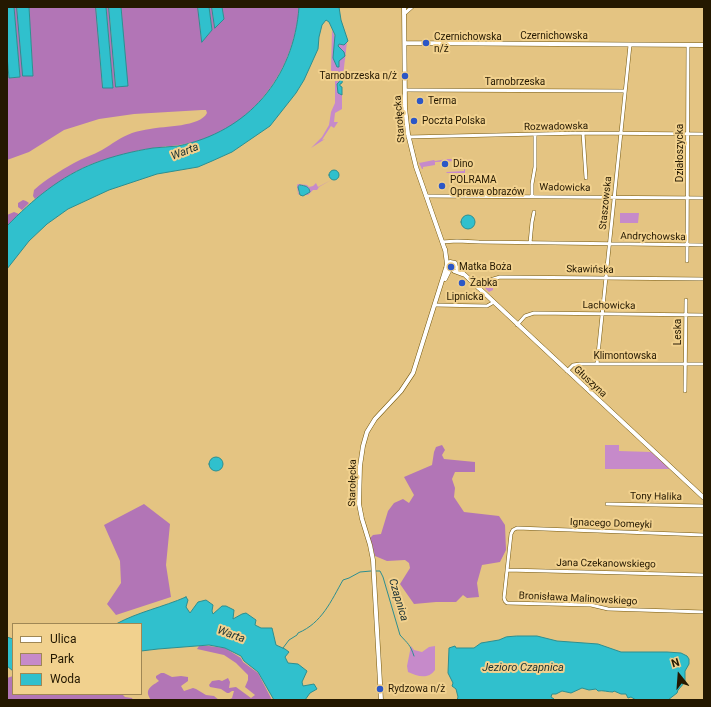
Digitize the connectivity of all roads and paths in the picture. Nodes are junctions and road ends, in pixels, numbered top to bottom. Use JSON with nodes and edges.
{"nodes":[{"id":1,"x":404,"y":7,"type":"edge"},
{"id":2,"x":412,"y":7,"type":"edge"},
{"id":3,"x":404,"y":14,"type":"junction"},
{"id":4,"x":404,"y":43,"type":"junction"},
{"id":5,"x":630,"y":45,"type":"junction"},
{"id":6,"x":688,"y":45,"type":"junction"},
{"id":7,"x":704,"y":45,"type":"edge"},
{"id":8,"x":405,"y":90,"type":"junction"},
{"id":9,"x":625,"y":91,"type":"junction"},
{"id":10,"x":583,"y":133,"type":"junction"},
{"id":11,"x":621,"y":134,"type":"junction"},
{"id":12,"x":688,"y":134,"type":"junction"},
{"id":13,"x":704,"y":134,"type":"edge"},
{"id":14,"x":534,"y":135,"type":"junction"},
{"id":15,"x":408,"y":138,"type":"junction"},
{"id":16,"x":586,"y":178,"type":"dead end"},
{"id":17,"x":426,"y":196,"type":"junction"},
{"id":18,"x":532,"y":196,"type":"junction"},
{"id":19,"x":614,"y":197,"type":"junction"},
{"id":20,"x":688,"y":198,"type":"junction"},
{"id":21,"x":704,"y":198,"type":"edge"},
{"id":22,"x":534,"y":212,"type":"dead end"},
{"id":23,"x":442,"y":242,"type":"junction"},
{"id":24,"x":530,"y":243,"type":"junction"},
{"id":25,"x":610,"y":244,"type":"junction"},
{"id":26,"x":687,"y":245,"type":"junction"},
{"id":27,"x":704,"y":245,"type":"edge"},
{"id":28,"x":687,"y":261,"type":"dead end"},
{"id":29,"x":448,"y":266,"type":"junction"},
{"id":30,"x":455,"y":269,"type":"junction"},
{"id":31,"x":606,"y":278,"type":"junction"},
{"id":32,"x":704,"y":280,"type":"edge"},
{"id":33,"x":478,"y":288,"type":"junction"},
{"id":34,"x":686,"y":300,"type":"dead end"},
{"id":35,"x":494,"y":302,"type":"junction"},
{"id":36,"x":435,"y":305,"type":"junction"},
{"id":37,"x":602,"y":314,"type":"junction"},
{"id":38,"x":686,"y":315,"type":"junction"},
{"id":39,"x":704,"y":315,"type":"edge"},
{"id":40,"x":517,"y":324,"type":"junction"},
{"id":41,"x":597,"y":364,"type":"junction"},
{"id":42,"x":686,"y":364,"type":"junction"},
{"id":43,"x":704,"y":364,"type":"edge"},
{"id":44,"x":567,"y":371,"type":"junction"},
{"id":45,"x":685,"y":390,"type":"dead end"},
{"id":46,"x":704,"y":498,"type":"edge"},
{"id":47,"x":607,"y":504,"type":"dead end"},
{"id":48,"x":704,"y":506,"type":"edge"},
{"id":49,"x":517,"y":528,"type":"joint"},
{"id":50,"x":704,"y":535,"type":"edge"},
{"id":51,"x":507,"y":570,"type":"junction"},
{"id":52,"x":704,"y":575,"type":"edge"},
{"id":53,"x":704,"y":612,"type":"edge"},
{"id":54,"x":381,"y":700,"type":"edge"}],
"edges":[{"from":1,"to":3,"type":"street","name":"Starołęcka"},
{"from":2,"to":3,"type":"street"},
{"from":3,"to":4,"type":"street","name":"Starołęcka"},
{"from":4,"to":5,"type":"street","name":"Czernichowska"},
{"from":4,"to":8,"type":"street","name":"Starołęcka"},
{"from":5,"to":6,"type":"street","name":"Czernichowska"},
{"from":5,"to":9,"type":"street","name":"Staszowska"},
{"from":6,"to":7,"type":"street","name":"Czernichowska"},
{"from":6,"to":12,"type":"street","name":"Działoszycka"},
{"from":8,"to":9,"type":"street","name":"Tarnobrzeska"},
{"from":8,"to":15,"type":"street","name":"Starołęcka"},
{"from":9,"to":11,"type":"street","name":"Staszowska"},
{"from":10,"to":11,"type":"street","name":"Rozwadowska"},
{"from":10,"to":14,"type":"street","name":"Rozwadowska"},
{"from":10,"to":16,"type":"street"},
{"from":11,"to":12,"type":"street","name":"Rozwadowska"},
{"from":11,"to":19,"type":"street","name":"Staszowska"},
{"from":12,"to":13,"type":"street","name":"Rozwadowska"},
{"from":12,"to":20,"type":"street","name":"Działoszycka"},
{"from":14,"to":15,"type":"street","name":"Rozwadowska"},
{"from":14,"to":18,"type":"street"},
{"from":15,"to":17,"type":"street","name":"Starołęcka"},
{"from":17,"to":18,"type":"street","name":"Wadowicka"},
{"from":17,"to":23,"type":"street","name":"Starołęcka"},
{"from":18,"to":19,"type":"street","name":"Wadowicka"},
{"from":19,"to":20,"type":"street","name":"Wadowicka"},
{"from":19,"to":25,"type":"street","name":"Staszowska"},
{"from":20,"to":21,"type":"street","name":"Wadowicka"},
{"from":20,"to":26,"type":"street","name":"Działoszycka"},
{"from":22,"to":24,"type":"street"},
{"from":23,"to":24,"type":"street","name":"Andrychowska"},
{"from":23,"to":29,"type":"street","name":"Starołęcka"},
{"from":24,"to":25,"type":"street","name":"Andrychowska"},
{"from":25,"to":26,"type":"street","name":"Andrychowska"},
{"from":25,"to":31,"type":"street","name":"Staszowska"},
{"from":26,"to":27,"type":"street","name":"Andrychowska"},
{"from":26,"to":28,"type":"street","name":"Działoszycka"},
{"from":29,"to":30,"type":"street"},
{"from":29,"to":30,"type":"street","name":"Głuszyna"},
{"from":29,"to":36,"type":"street","name":"Starołęcka"},
{"from":30,"to":33,"type":"street","name":"Głuszyna"},
{"from":31,"to":32,"type":"street","name":"Skawińska"},
{"from":31,"to":33,"type":"street","name":"Skawińska"},
{"from":31,"to":37,"type":"street","name":"Staszowska"},
{"from":33,"to":35,"type":"street","name":"Głuszyna"},
{"from":34,"to":38,"type":"street","name":"Leska"},
{"from":35,"to":36,"type":"street","name":"Lipnicka"},
{"from":35,"to":40,"type":"street","name":"Głuszyna"},
{"from":36,"to":54,"type":"street","name":"Starołęcka"},
{"from":37,"to":38,"type":"street","name":"Lachowicka"},
{"from":37,"to":40,"type":"street","name":"Lachowicka"},
{"from":37,"to":41,"type":"street","name":"Staszowska"},
{"from":38,"to":39,"type":"street","name":"Lachowicka"},
{"from":38,"to":42,"type":"street","name":"Leska"},
{"from":40,"to":44,"type":"street","name":"Głuszyna"},
{"from":41,"to":42,"type":"street","name":"Klimontowska"},
{"from":41,"to":44,"type":"street","name":"Klimontowska"},
{"from":42,"to":43,"type":"street","name":"Klimontowska"},
{"from":42,"to":45,"type":"street"},
{"from":44,"to":46,"type":"street","name":"Głuszyna"},
{"from":47,"to":48,"type":"street","name":"Tony Halika"},
{"from":49,"to":50,"type":"street","name":"Ignacego Domeyki"},
{"from":49,"to":51,"type":"street","name":"Bronisława Malinowskiego"},
{"from":51,"to":52,"type":"street","name":"Jana Czekanowskiego"},
{"from":51,"to":53,"type":"street","name":"Bronisława Malinowskiego"}]}
